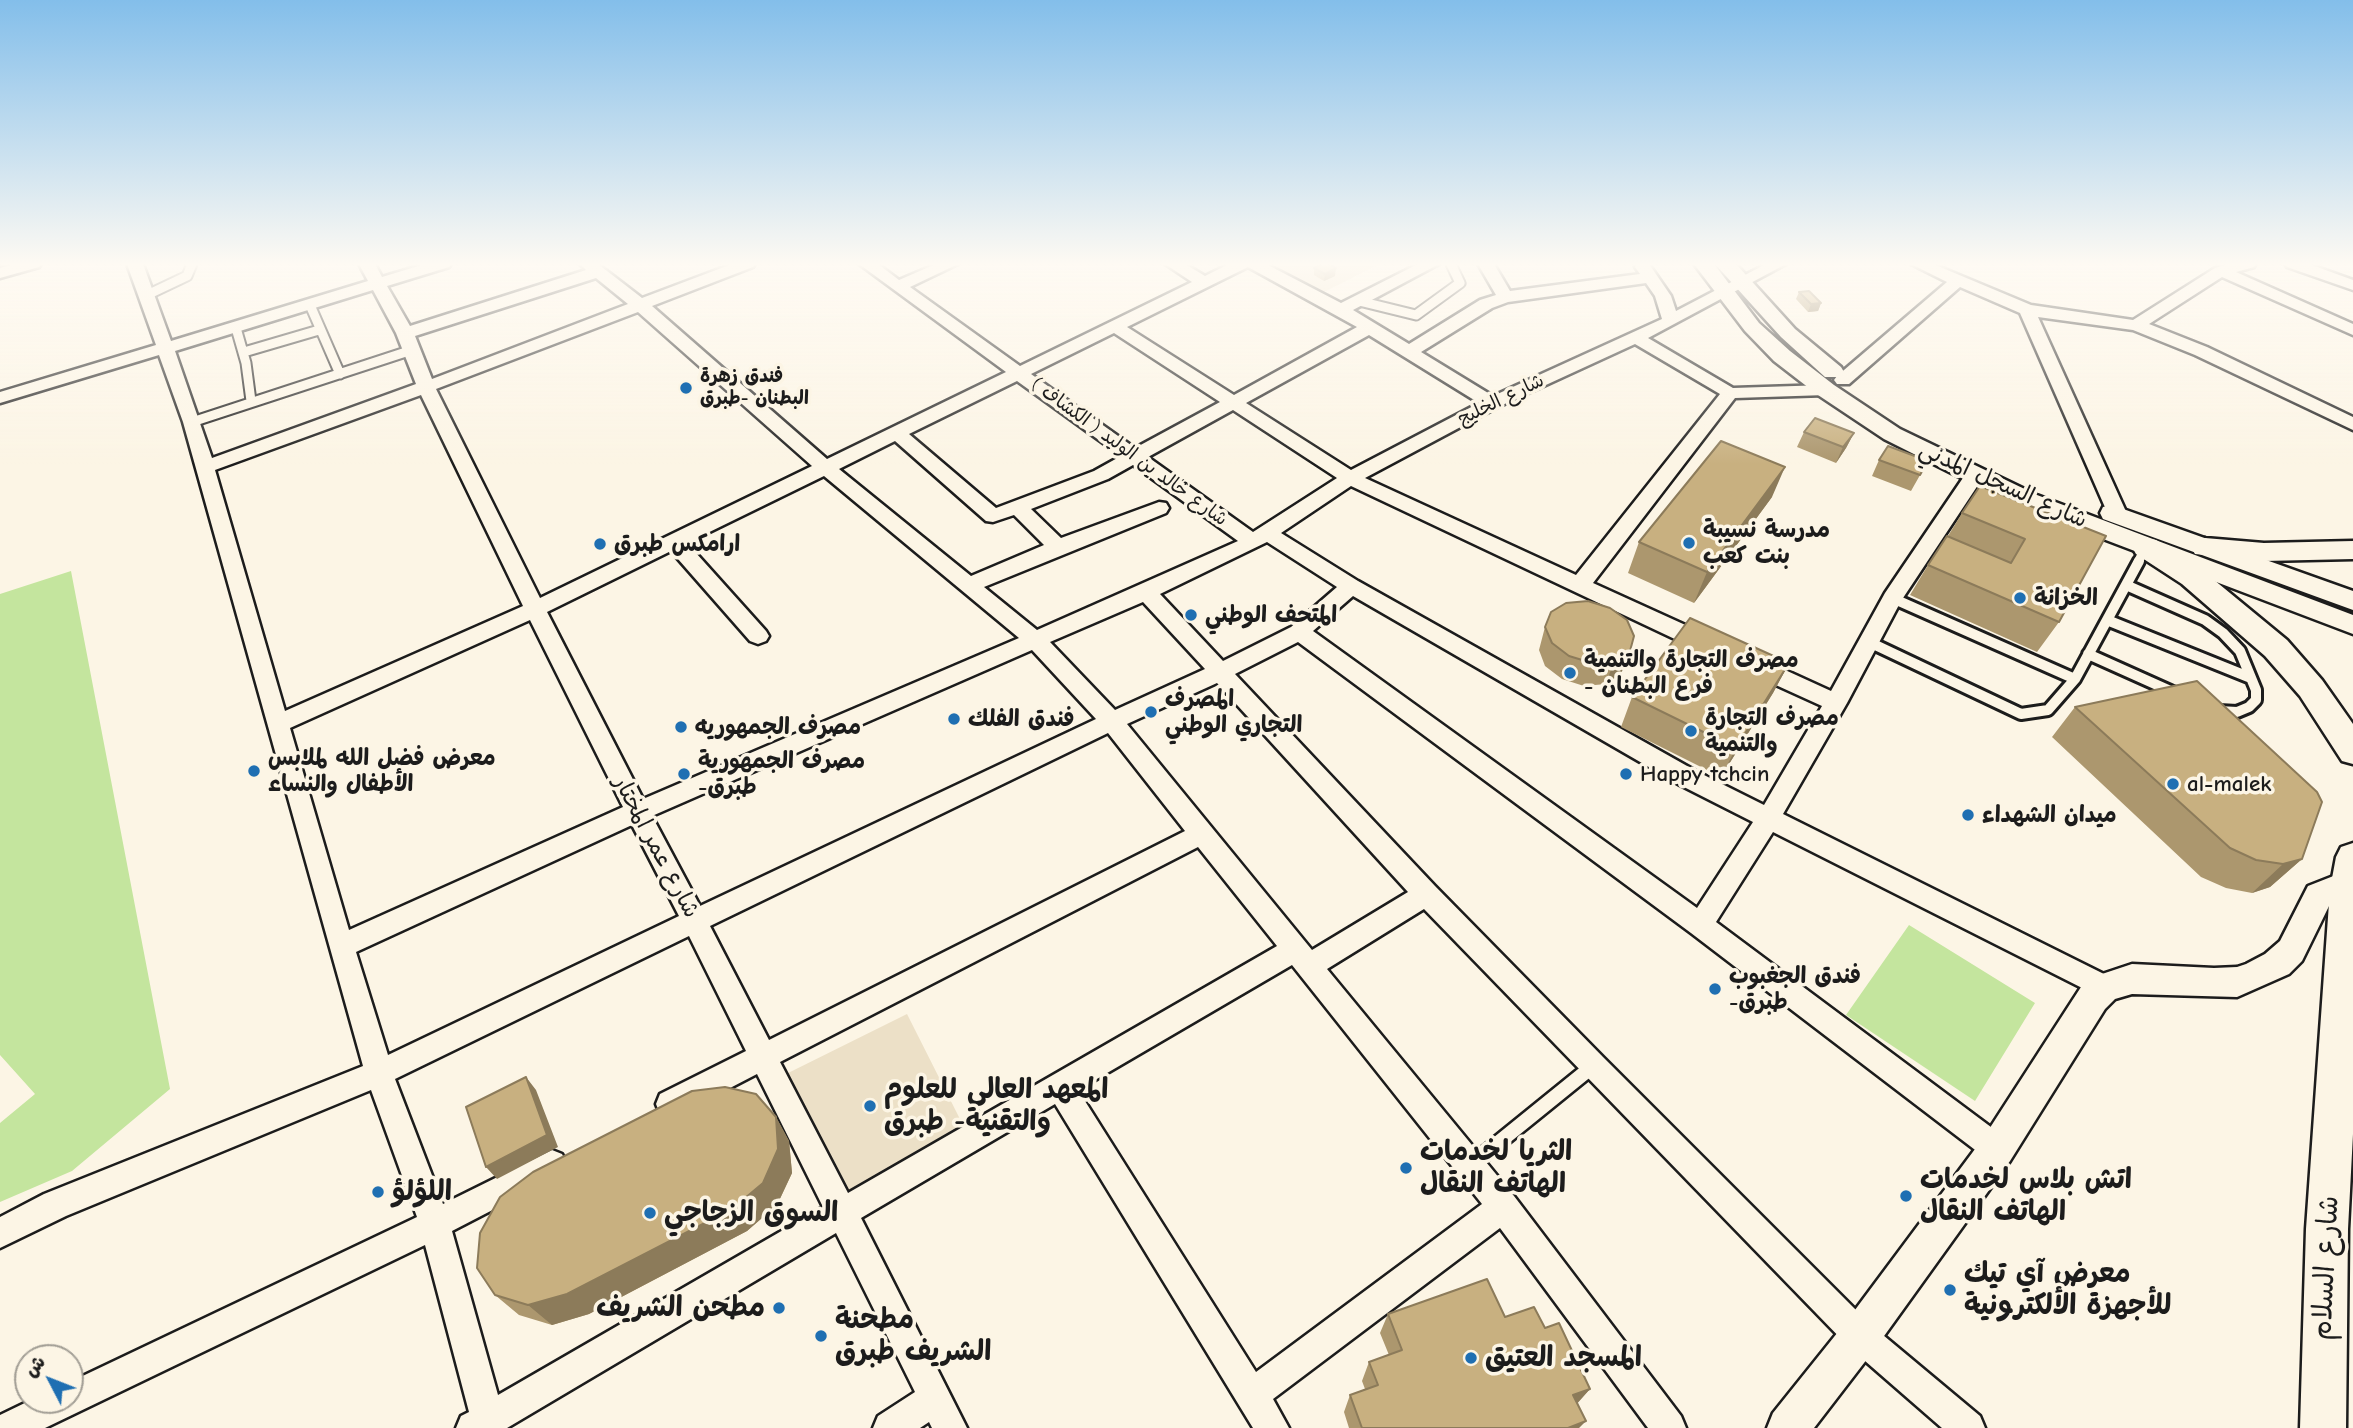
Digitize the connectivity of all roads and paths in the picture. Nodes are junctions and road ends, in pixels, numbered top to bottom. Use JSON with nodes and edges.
{"nodes":[{"id":1,"x":319,"y":330,"type":"edge"},
{"id":2,"x":160,"y":331,"type":"edge"},
{"id":3,"x":227,"y":331,"type":"edge"},
{"id":4,"x":237,"y":331,"type":"edge"},
{"id":5,"x":317,"y":331,"type":"edge"},
{"id":6,"x":403,"y":331,"type":"edge"},
{"id":7,"x":437,"y":331,"type":"edge"},
{"id":8,"x":571,"y":331,"type":"edge"},
{"id":9,"x":669,"y":331,"type":"edge"},
{"id":10,"x":960,"y":331,"type":"edge"},
{"id":11,"x":1108,"y":331,"type":"edge"},
{"id":12,"x":1122,"y":331,"type":"edge"},
{"id":13,"x":1364,"y":331,"type":"edge"},
{"id":14,"x":1373,"y":331,"type":"edge"},
{"id":15,"x":1443,"y":331,"type":"edge"},
{"id":16,"x":1649,"y":331,"type":"edge"},
{"id":17,"x":1757,"y":331,"type":"edge"},
{"id":18,"x":1899,"y":331,"type":"edge"},
{"id":19,"x":2037,"y":331,"type":"edge"},
{"id":20,"x":2150,"y":331,"type":"edge"},
{"id":21,"x":1635,"y":337,"type":"junction"},
{"id":22,"x":409,"y":342,"type":"junction"},
{"id":23,"x":167,"y":349,"type":"junction"},
{"id":24,"x":244,"y":352,"type":"junction"},
{"id":25,"x":1408,"y":352,"type":"junction"},
{"id":26,"x":1019,"y":373,"type":"junction"},
{"id":27,"x":340,"y":374,"type":"junction"},
{"id":28,"x":1834,"y":385,"type":"junction"},
{"id":29,"x":426,"y":387,"type":"junction"},
{"id":30,"x":1730,"y":393,"type":"junction"},
{"id":31,"x":0,"y":398,"type":"edge"},
{"id":32,"x":251,"y":401,"type":"junction"},
{"id":33,"x":1231,"y":402,"type":"junction"},
{"id":34,"x":1492,"y":403,"type":"junction"},
{"id":35,"x":192,"y":422,"type":"junction"},
{"id":36,"x":2353,"y":424,"type":"edge"},
{"id":37,"x":896,"y":432,"type":"junction"},
{"id":38,"x":1136,"y":457,"type":"junction"},
{"id":39,"x":205,"y":467,"type":"junction"},
{"id":40,"x":825,"y":467,"type":"junction"},
{"id":41,"x":1974,"y":476,"type":"junction"},
{"id":42,"x":1350,"y":478,"type":"junction"},
{"id":43,"x":1018,"y":508,"type":"junction"},
{"id":44,"x":1159,"y":508,"type":"dead end"},
{"id":45,"x":2118,"y":516,"type":"junction"},
{"id":46,"x":1261,"y":538,"type":"junction"},
{"id":47,"x":674,"y":541,"type":"junction"},
{"id":48,"x":1058,"y":547,"type":"junction"},
{"id":49,"x":2146,"y":547,"type":"junction"},
{"id":50,"x":2205,"y":547,"type":"junction"},
{"id":51,"x":2353,"y":550,"type":"edge"},
{"id":52,"x":2126,"y":584,"type":"junction"},
{"id":53,"x":968,"y":585,"type":"junction"},
{"id":54,"x":1351,"y":586,"type":"junction"},
{"id":55,"x":1579,"y":586,"type":"junction"},
{"id":56,"x":1146,"y":593,"type":"junction"},
{"id":57,"x":1892,"y":598,"type":"junction"},
{"id":58,"x":2353,"y":601,"type":"edge"},
{"id":59,"x":535,"y":609,"type":"junction"},
{"id":60,"x":2108,"y":620,"type":"junction"},
{"id":61,"x":2353,"y":625,"type":"edge"},
{"id":62,"x":1299,"y":632,"type":"junction"},
{"id":63,"x":758,"y":636,"type":"dead end"},
{"id":64,"x":1035,"y":640,"type":"junction"},
{"id":65,"x":1869,"y":642,"type":"junction"},
{"id":66,"x":2088,"y":654,"type":"junction"},
{"id":67,"x":1219,"y":671,"type":"junction"},
{"id":68,"x":2251,"y":678,"type":"junction"},
{"id":69,"x":2076,"y":679,"type":"junction"},
{"id":70,"x":2188,"y":699,"type":"edge"},
{"id":71,"x":1836,"y":703,"type":"junction"},
{"id":72,"x":2213,"y":710,"type":"edge"},
{"id":73,"x":1112,"y":722,"type":"junction"},
{"id":74,"x":277,"y":724,"type":"junction"},
{"id":75,"x":2353,"y":752,"type":"edge"},
{"id":76,"x":636,"y":812,"type":"junction"},
{"id":77,"x":1768,"y":819,"type":"junction"},
{"id":78,"x":1202,"y":834,"type":"junction"},
{"id":79,"x":2351,"y":873,"type":"edge"},
{"id":80,"x":1426,"y":894,"type":"junction"},
{"id":81,"x":695,"y":921,"type":"junction"},
{"id":82,"x":1700,"y":925,"type":"junction"},
{"id":83,"x":341,"y":946,"type":"junction"},
{"id":84,"x":1302,"y":958,"type":"junction"},
{"id":85,"x":2105,"y":987,"type":"junction"},
{"id":86,"x":762,"y":1056,"type":"junction"},
{"id":87,"x":1592,"y":1066,"type":"junction"},
{"id":88,"x":379,"y":1073,"type":"junction"},
{"id":89,"x":1060,"y":1087,"type":"junction"},
{"id":90,"x":641,"y":1119,"type":"edge"},
{"id":91,"x":1997,"y":1149,"type":"junction"},
{"id":92,"x":581,"y":1150,"type":"edge"},
{"id":93,"x":1469,"y":1166,"type":"junction"},
{"id":94,"x":1503,"y":1207,"type":"junction"},
{"id":95,"x":844,"y":1214,"type":"junction"},
{"id":96,"x":435,"y":1224,"type":"junction"},
{"id":97,"x":0,"y":1233,"type":"edge"},
{"id":98,"x":1860,"y":1336,"type":"junction"},
{"id":99,"x":84,"y":1392,"type":"edge"},
{"id":100,"x":1252,"y":1395,"type":"junction"},
{"id":101,"x":934,"y":1399,"type":"junction"},
{"id":102,"x":38,"y":1414,"type":"edge"},
{"id":103,"x":484,"y":1425,"type":"edge"},
{"id":104,"x":9,"y":1428,"type":"edge"},
{"id":105,"x":890,"y":1428,"type":"edge"},
{"id":106,"x":950,"y":1428,"type":"edge"},
{"id":107,"x":1272,"y":1428,"type":"edge"},
{"id":108,"x":1669,"y":1428,"type":"edge"},
{"id":109,"x":1788,"y":1428,"type":"edge"},
{"id":110,"x":1968,"y":1428,"type":"edge"},
{"id":111,"x":2323,"y":1428,"type":"edge"}],
"edges":[{"from":1,"to":27,"type":"lane"},
{"from":2,"to":23,"type":"street"},
{"from":3,"to":23,"type":"street"},
{"from":4,"to":24,"type":"lane"},
{"from":5,"to":24,"type":"lane"},
{"from":6,"to":22,"type":"street","name":"شارع عمر المختار"},
{"from":7,"to":22,"type":"street"},
{"from":8,"to":29,"type":"street"},
{"from":9,"to":40,"type":"street"},
{"from":10,"to":26,"type":"street","name":"شارع خالد بن الوليد ( الكشاف )"},
{"from":11,"to":26,"type":"street"},
{"from":12,"to":33,"type":"street"},
{"from":13,"to":33,"type":"street"},
{"from":14,"to":25,"type":"street"},
{"from":15,"to":25,"type":"street"},
{"from":16,"to":21,"type":"street","name":"شارع الخليج"},
{"from":17,"to":28,"type":"street","name":"شارع السجل المدني"},
{"from":18,"to":28,"type":"street"},
{"from":19,"to":45,"type":"street"},
{"from":20,"to":36,"type":"street"},
{"from":21,"to":30,"type":"street"},
{"from":21,"to":34,"type":"street","name":"شارع الخليج"},
{"from":22,"to":27,"type":"lane"},
{"from":22,"to":29,"type":"street","name":"شارع عمر المختار"},
{"from":23,"to":31,"type":"street"},
{"from":23,"to":35,"type":"street"},
{"from":24,"to":32,"type":"lane"},
{"from":25,"to":34,"type":"street"},
{"from":26,"to":37,"type":"street"},
{"from":26,"to":38,"type":"street","name":"شارع خالد بن الوليد ( الكشاف )"},
{"from":27,"to":32,"type":"lane"},
{"from":28,"to":30,"type":"street"},
{"from":28,"to":41,"type":"street","name":"شارع السجل المدني"},
{"from":28,"to":45,"type":"street","name":"شارع السجل المدني"},
{"from":29,"to":39,"type":"street"},
{"from":29,"to":59,"type":"street","name":"شارع عمر المختار"},
{"from":30,"to":55,"type":"street"},
{"from":32,"to":35,"type":"lane"},
{"from":33,"to":38,"type":"street"},
{"from":33,"to":42,"type":"street"},
{"from":34,"to":42,"type":"street","name":"شارع الخليج"},
{"from":35,"to":39,"type":"street"},
{"from":37,"to":40,"type":"street"},
{"from":37,"to":43,"type":"street"},
{"from":38,"to":43,"type":"street"},
{"from":38,"to":46,"type":"street","name":"شارع خالد بن الوليد ( الكشاف )"},
{"from":39,"to":74,"type":"street"},
{"from":40,"to":47,"type":"street"},
{"from":40,"to":53,"type":"street"},
{"from":41,"to":49,"type":"street","name":"شارع السجل المدني"},
{"from":41,"to":57,"type":"street"},
{"from":42,"to":46,"type":"street","name":"شارع الخليج"},
{"from":42,"to":55,"type":"street"},
{"from":43,"to":48,"type":"street"},
{"from":44,"to":48,"type":"street"},
{"from":45,"to":50,"type":"street","name":"شارع السجل المدني"},
{"from":46,"to":54,"type":"street","name":"شارع خالد بن الوليد ( الكشاف )"},
{"from":46,"to":56,"type":"street","name":"شارع الخليج"},
{"from":47,"to":59,"type":"street"},
{"from":47,"to":63,"type":"street"},
{"from":48,"to":53,"type":"street"},
{"from":49,"to":52,"type":"lane"},
{"from":49,"to":61,"type":"street","name":"شارع السجل المدني"},
{"from":49,"to":75,"type":"main road"},
{"from":50,"to":51,"type":"main road"},
{"from":50,"to":58,"type":"street","name":"شارع السجل المدني"},
{"from":52,"to":60,"type":"lane"},
{"from":52,"to":68,"type":"lane"},
{"from":53,"to":64,"type":"street"},
{"from":54,"to":62,"type":"street"},
{"from":54,"to":77,"type":"street","name":"شارع خالد بن الوليد ( الكشاف )"},
{"from":55,"to":71,"type":"street"},
{"from":56,"to":64,"type":"street","name":"شارع الخليج"},
{"from":56,"to":67,"type":"street"},
{"from":57,"to":65,"type":"street"},
{"from":57,"to":69,"type":"lane"},
{"from":59,"to":74,"type":"street"},
{"from":59,"to":76,"type":"street","name":"شارع عمر المختار"},
{"from":60,"to":66,"type":"lane"},
{"from":60,"to":68,"type":"lane"},
{"from":62,"to":67,"type":"street"},
{"from":62,"to":82,"type":"street"},
{"from":64,"to":73,"type":"street"},
{"from":64,"to":76,"type":"street","name":"شارع الخليج"},
{"from":65,"to":69,"type":"lane"},
{"from":65,"to":71,"type":"street"},
{"from":66,"to":69,"type":"lane"},
{"from":66,"to":70,"type":"lane"},
{"from":67,"to":73,"type":"street"},
{"from":67,"to":80,"type":"street"},
{"from":68,"to":72,"type":"lane"},
{"from":71,"to":77,"type":"street"},
{"from":73,"to":78,"type":"street"},
{"from":73,"to":81,"type":"street"},
{"from":74,"to":83,"type":"street"},
{"from":76,"to":81,"type":"street","name":"شارع عمر المختار"},
{"from":76,"to":83,"type":"street","name":"شارع الخليج"},
{"from":77,"to":82,"type":"street"},
{"from":77,"to":85,"type":"street","name":"شارع خالد بن الوليد ( الكشاف )"},
{"from":78,"to":84,"type":"street"},
{"from":78,"to":86,"type":"street"},
{"from":79,"to":85,"type":"street"},
{"from":79,"to":111,"type":"main road","name":"شارع السلام"},
{"from":80,"to":84,"type":"street"},
{"from":80,"to":87,"type":"street"},
{"from":81,"to":86,"type":"street","name":"شارع عمر المختار"},
{"from":81,"to":88,"type":"street"},
{"from":82,"to":91,"type":"street"},
{"from":83,"to":88,"type":"street"},
{"from":84,"to":89,"type":"street"},
{"from":84,"to":93,"type":"street"},
{"from":85,"to":91,"type":"street"},
{"from":86,"to":90,"type":"street"},
{"from":86,"to":95,"type":"street","name":"شارع عمر المختار"},
{"from":87,"to":93,"type":"lane"},
{"from":87,"to":98,"type":"street"},
{"from":88,"to":96,"type":"street"},
{"from":88,"to":97,"type":"street"},
{"from":89,"to":95,"type":"street"},
{"from":89,"to":100,"type":"street"},
{"from":91,"to":98,"type":"street"},
{"from":92,"to":96,"type":"street"},
{"from":93,"to":94,"type":"street"},
{"from":94,"to":100,"type":"street"},
{"from":94,"to":108,"type":"street"},
{"from":95,"to":101,"type":"street","name":"شارع عمر المختار"},
{"from":95,"to":103,"type":"street"},
{"from":96,"to":99,"type":"street"},
{"from":96,"to":103,"type":"street"},
{"from":98,"to":109,"type":"street"},
{"from":98,"to":110,"type":"street"},
{"from":100,"to":107,"type":"street"},
{"from":101,"to":105,"type":"street"},
{"from":101,"to":106,"type":"street","name":"شارع عمر المختار"},
{"from":102,"to":104,"type":"street"}]}
